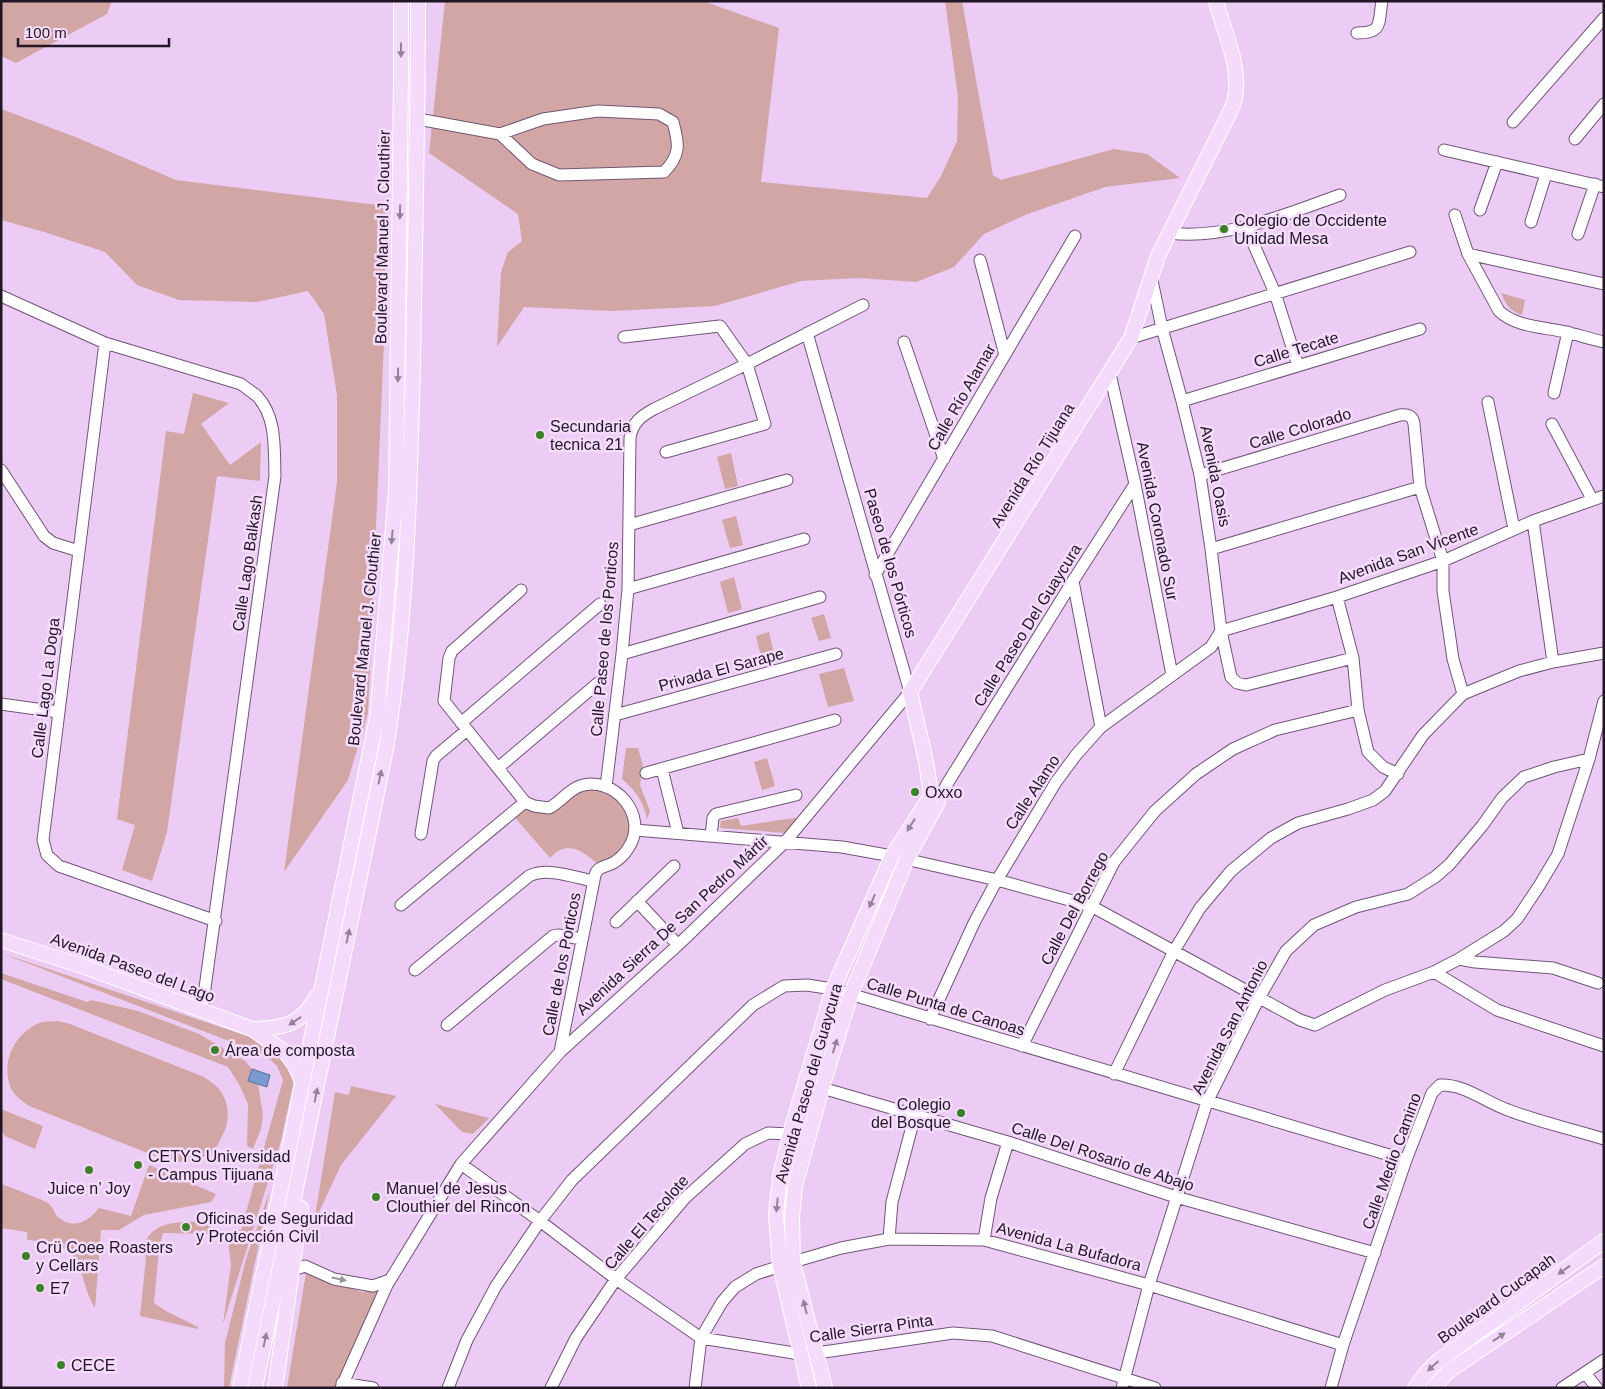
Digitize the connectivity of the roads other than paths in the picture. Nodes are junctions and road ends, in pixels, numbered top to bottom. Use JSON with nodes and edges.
{"nodes":[{"id":1,"x":401,"y":1,"type":"edge"},
{"id":2,"x":418,"y":1,"type":"edge"},
{"id":3,"x":1216,"y":1,"type":"edge"},
{"id":4,"x":1382,"y":1,"type":"edge"},
{"id":5,"x":1604,"y":18,"type":"edge"},
{"id":6,"x":1357,"y":33,"type":"dead end"},
{"id":7,"x":1604,"y":104,"type":"edge"},
{"id":8,"x":418,"y":119,"type":"junction"},
{"id":9,"x":1514,"y":122,"type":"dead end"},
{"id":10,"x":500,"y":134,"type":"junction"},
{"id":11,"x":1575,"y":139,"type":"dead end"},
{"id":12,"x":1444,"y":150,"type":"dead end"},
{"id":13,"x":1496,"y":162,"type":"junction"},
{"id":14,"x":1546,"y":174,"type":"junction"},
{"id":15,"x":1599,"y":185,"type":"edge"},
{"id":16,"x":1340,"y":195,"type":"dead end"},
{"id":17,"x":1480,"y":210,"type":"dead end"},
{"id":18,"x":1455,"y":215,"type":"dead end"},
{"id":19,"x":1531,"y":222,"type":"dead end"},
{"id":20,"x":1246,"y":227,"type":"junction"},
{"id":21,"x":1169,"y":234,"type":"junction"},
{"id":22,"x":1578,"y":234,"type":"dead end"},
{"id":23,"x":1075,"y":236,"type":"dead end"},
{"id":24,"x":1410,"y":252,"type":"dead end"},
{"id":25,"x":1468,"y":254,"type":"junction"},
{"id":26,"x":980,"y":260,"type":"dead end"},
{"id":27,"x":1151,"y":276,"type":"junction"},
{"id":28,"x":1604,"y":284,"type":"edge"},
{"id":29,"x":1275,"y":293,"type":"junction"},
{"id":30,"x":1,"y":296,"type":"edge"},
{"id":31,"x":863,"y":305,"type":"dead end"},
{"id":32,"x":1162,"y":328,"type":"junction"},
{"id":33,"x":1420,"y":330,"type":"dead end"},
{"id":34,"x":1568,"y":332,"type":"junction"},
{"id":35,"x":807,"y":334,"type":"junction"},
{"id":36,"x":624,"y":336,"type":"dead end"},
{"id":37,"x":1131,"y":338,"type":"junction"},
{"id":38,"x":904,"y":342,"type":"dead end"},
{"id":39,"x":1604,"y":342,"type":"edge"},
{"id":40,"x":105,"y":343,"type":"junction"},
{"id":41,"x":1005,"y":355,"type":"junction"},
{"id":42,"x":747,"y":364,"type":"junction"},
{"id":43,"x":1298,"y":366,"type":"junction"},
{"id":44,"x":1110,"y":374,"type":"junction"},
{"id":45,"x":1554,"y":393,"type":"dead end"},
{"id":46,"x":1182,"y":401,"type":"junction"},
{"id":47,"x":1488,"y":402,"type":"dead end"},
{"id":48,"x":1552,"y":424,"type":"dead end"},
{"id":49,"x":666,"y":452,"type":"dead end"},
{"id":50,"x":944,"y":459,"type":"junction"},
{"id":51,"x":1,"y":470,"type":"edge"},
{"id":52,"x":1200,"y":475,"type":"junction"},
{"id":53,"x":787,"y":480,"type":"dead end"},
{"id":54,"x":1135,"y":484,"type":"junction"},
{"id":55,"x":1420,"y":487,"type":"junction"},
{"id":56,"x":1598,"y":498,"type":"edge"},
{"id":57,"x":1533,"y":521,"type":"junction"},
{"id":58,"x":629,"y":525,"type":"junction"},
{"id":59,"x":1514,"y":529,"type":"junction"},
{"id":60,"x":804,"y":539,"type":"dead end"},
{"id":61,"x":1211,"y":549,"type":"junction"},
{"id":62,"x":79,"y":551,"type":"junction"},
{"id":63,"x":1443,"y":561,"type":"junction"},
{"id":64,"x":876,"y":575,"type":"junction"},
{"id":65,"x":1073,"y":581,"type":"junction"},
{"id":66,"x":628,"y":589,"type":"junction"},
{"id":67,"x":521,"y":590,"type":"dead end"},
{"id":68,"x":820,"y":597,"type":"dead end"},
{"id":69,"x":1337,"y":597,"type":"junction"},
{"id":70,"x":600,"y":604,"type":"dead end"},
{"id":71,"x":1221,"y":631,"type":"junction"},
{"id":72,"x":1604,"y":653,"type":"edge"},
{"id":73,"x":622,"y":654,"type":"junction"},
{"id":74,"x":836,"y":654,"type":"dead end"},
{"id":75,"x":1353,"y":658,"type":"junction"},
{"id":76,"x":1553,"y":662,"type":"junction"},
{"id":77,"x":1172,"y":675,"type":"junction"},
{"id":78,"x":598,"y":684,"type":"dead end"},
{"id":79,"x":910,"y":692,"type":"junction"},
{"id":80,"x":1463,"y":694,"type":"junction"},
{"id":81,"x":1604,"y":701,"type":"edge"},
{"id":82,"x":1,"y":704,"type":"edge"},
{"id":83,"x":1358,"y":710,"type":"junction"},
{"id":84,"x":58,"y":712,"type":"junction"},
{"id":85,"x":615,"y":715,"type":"junction"},
{"id":86,"x":835,"y":720,"type":"dead end"},
{"id":87,"x":464,"y":727,"type":"junction"},
{"id":88,"x":1101,"y":728,"type":"junction"},
{"id":89,"x":1589,"y":759,"type":"junction"},
{"id":90,"x":498,"y":768,"type":"junction"},
{"id":91,"x":662,"y":769,"type":"junction"},
{"id":92,"x":646,"y":773,"type":"dead end"},
{"id":93,"x":1398,"y":774,"type":"junction"},
{"id":94,"x":606,"y":787,"type":"junction"},
{"id":95,"x":796,"y":794,"type":"dead end"},
{"id":96,"x":935,"y":798,"type":"junction"},
{"id":97,"x":525,"y":802,"type":"junction"},
{"id":98,"x":634,"y":830,"type":"junction"},
{"id":99,"x":678,"y":833,"type":"junction"},
{"id":100,"x":421,"y":834,"type":"dead end"},
{"id":101,"x":711,"y":836,"type":"junction"},
{"id":102,"x":785,"y":842,"type":"junction"},
{"id":103,"x":892,"y":856,"type":"junction"},
{"id":104,"x":908,"y":859,"type":"junction"},
{"id":105,"x":674,"y":866,"type":"dead end"},
{"id":106,"x":997,"y":880,"type":"junction"},
{"id":107,"x":594,"y":881,"type":"junction"},
{"id":108,"x":637,"y":902,"type":"junction"},
{"id":109,"x":401,"y":905,"type":"dead end"},
{"id":110,"x":1092,"y":906,"type":"junction"},
{"id":111,"x":216,"y":921,"type":"junction"},
{"id":112,"x":616,"y":922,"type":"dead end"},
{"id":113,"x":582,"y":939,"type":"junction"},
{"id":114,"x":1,"y":940,"type":"edge"},
{"id":115,"x":678,"y":945,"type":"junction"},
{"id":116,"x":1174,"y":950,"type":"junction"},
{"id":117,"x":1459,"y":960,"type":"junction"},
{"id":118,"x":415,"y":970,"type":"dead end"},
{"id":119,"x":1434,"y":972,"type":"junction"},
{"id":120,"x":1598,"y":983,"type":"dead end"},
{"id":121,"x":322,"y":986,"type":"junction"},
{"id":122,"x":833,"y":989,"type":"junction"},
{"id":123,"x":851,"y":994,"type":"junction"},
{"id":124,"x":1258,"y":998,"type":"junction"},
{"id":125,"x":202,"y":1010,"type":"junction"},
{"id":126,"x":930,"y":1019,"type":"junction"},
{"id":127,"x":447,"y":1025,"type":"dead end"},
{"id":128,"x":252,"y":1029,"type":"junction"},
{"id":129,"x":1022,"y":1046,"type":"junction"},
{"id":130,"x":1604,"y":1046,"type":"edge"},
{"id":131,"x":560,"y":1052,"type":"junction"},
{"id":132,"x":1114,"y":1074,"type":"junction"},
{"id":133,"x":303,"y":1083,"type":"junction"},
{"id":134,"x":822,"y":1088,"type":"junction"},
{"id":135,"x":1207,"y":1102,"type":"junction"},
{"id":136,"x":915,"y":1115,"type":"junction"},
{"id":137,"x":312,"y":1117,"type":"junction"},
{"id":138,"x":790,"y":1134,"type":"junction"},
{"id":139,"x":807,"y":1139,"type":"junction"},
{"id":140,"x":1604,"y":1139,"type":"edge"},
{"id":141,"x":1008,"y":1142,"type":"junction"},
{"id":142,"x":1406,"y":1160,"type":"junction"},
{"id":143,"x":461,"y":1164,"type":"junction"},
{"id":144,"x":1176,"y":1196,"type":"junction"},
{"id":145,"x":540,"y":1221,"type":"junction"},
{"id":146,"x":888,"y":1239,"type":"junction"},
{"id":147,"x":984,"y":1240,"type":"junction"},
{"id":148,"x":1604,"y":1242,"type":"edge"},
{"id":149,"x":1375,"y":1252,"type":"junction"},
{"id":150,"x":787,"y":1264,"type":"junction"},
{"id":151,"x":1604,"y":1266,"type":"edge"},
{"id":152,"x":293,"y":1270,"type":"junction"},
{"id":153,"x":616,"y":1279,"type":"junction"},
{"id":154,"x":390,"y":1280,"type":"junction"},
{"id":155,"x":1149,"y":1285,"type":"junction"},
{"id":156,"x":700,"y":1338,"type":"junction"},
{"id":157,"x":1343,"y":1345,"type":"junction"},
{"id":158,"x":816,"y":1353,"type":"junction"},
{"id":159,"x":800,"y":1354,"type":"junction"},
{"id":160,"x":1604,"y":1360,"type":"edge"},
{"id":161,"x":1585,"y":1373,"type":"junction"},
{"id":162,"x":1123,"y":1383,"type":"edge"},
{"id":163,"x":342,"y":1385,"type":"edge"},
{"id":164,"x":240,"y":1388,"type":"edge"},
{"id":165,"x":255,"y":1388,"type":"edge"},
{"id":166,"x":275,"y":1388,"type":"edge"},
{"id":167,"x":373,"y":1388,"type":"edge"},
{"id":168,"x":448,"y":1388,"type":"edge"},
{"id":169,"x":551,"y":1388,"type":"edge"},
{"id":170,"x":695,"y":1388,"type":"edge"},
{"id":171,"x":809,"y":1388,"type":"edge"},
{"id":172,"x":825,"y":1388,"type":"edge"},
{"id":173,"x":1155,"y":1388,"type":"edge"},
{"id":174,"x":1331,"y":1388,"type":"edge"},
{"id":175,"x":1415,"y":1388,"type":"edge"},
{"id":176,"x":1432,"y":1388,"type":"edge"},
{"id":177,"x":1562,"y":1388,"type":"edge"},
{"id":178,"x":1597,"y":1388,"type":"edge"}],
"edges":[{"from":1,"to":121,"type":"main road","name":"Boulevard Manuel J. Clouthier","one_way":true},
{"from":2,"to":8,"type":"main road","name":"Boulevard Manuel J. Clouthier"},
{"from":3,"to":21,"type":"main road"},
{"from":4,"to":6,"type":"street"},
{"from":5,"to":9,"type":"street"},
{"from":7,"to":11,"type":"street"},
{"from":8,"to":10,"type":"street"},
{"from":137,"to":8,"type":"main road","name":"Boulevard Manuel J. Clouthier","one_way":true},
{"from":10,"to":10,"type":"street"},
{"from":12,"to":13,"type":"street"},
{"from":13,"to":14,"type":"street"},
{"from":13,"to":17,"type":"street"},
{"from":14,"to":15,"type":"street"},
{"from":14,"to":19,"type":"street"},
{"from":15,"to":22,"type":"street"},
{"from":16,"to":20,"type":"street"},
{"from":18,"to":25,"type":"street"},
{"from":20,"to":21,"type":"street"},
{"from":20,"to":29,"type":"street"},
{"from":21,"to":27,"type":"main road"},
{"from":23,"to":41,"type":"street","name":"Calle Río Alamar"},
{"from":24,"to":29,"type":"street"},
{"from":25,"to":28,"type":"street"},
{"from":25,"to":34,"type":"street"},
{"from":26,"to":41,"type":"street"},
{"from":27,"to":32,"type":"street","name":"Avenida Oasis"},
{"from":27,"to":37,"type":"main road"},
{"from":29,"to":32,"type":"street"},
{"from":29,"to":43,"type":"street"},
{"from":30,"to":40,"type":"street","name":"Calle Lago Balkash"},
{"from":31,"to":35,"type":"street","name":"Calle Paseo de los Porticos"},
{"from":32,"to":37,"type":"street"},
{"from":32,"to":46,"type":"street","name":"Avenida Oasis"},
{"from":33,"to":43,"type":"street","name":"Calle Tecate"},
{"from":34,"to":39,"type":"street"},
{"from":34,"to":45,"type":"street"},
{"from":35,"to":42,"type":"street","name":"Calle Paseo de los Porticos"},
{"from":35,"to":64,"type":"street","name":"Paseo de los Pórticos"},
{"from":36,"to":42,"type":"street"},
{"from":37,"to":44,"type":"main road","name":"Avenida Río Tijuana"},
{"from":38,"to":50,"type":"street"},
{"from":40,"to":62,"type":"street","name":"Calle Lago La Doga"},
{"from":40,"to":111,"type":"street","name":"Calle Lago Balkash"},
{"from":41,"to":50,"type":"street","name":"Calle Río Alamar"},
{"from":42,"to":49,"type":"street"},
{"from":42,"to":58,"type":"street","name":"Calle Paseo de los Porticos"},
{"from":43,"to":46,"type":"street","name":"Calle Tecate"},
{"from":44,"to":54,"type":"street","name":"Avenida Coronado Sur"},
{"from":44,"to":79,"type":"main road","name":"Avenida Río Tijuana"},
{"from":46,"to":52,"type":"street","name":"Avenida Oasis"},
{"from":47,"to":59,"type":"street"},
{"from":48,"to":56,"type":"street"},
{"from":50,"to":64,"type":"street","name":"Calle Río Alamar"},
{"from":51,"to":62,"type":"street"},
{"from":52,"to":55,"type":"street","name":"Calle Colorado"},
{"from":52,"to":61,"type":"street","name":"Avenida Oasis"},
{"from":53,"to":58,"type":"street"},
{"from":54,"to":65,"type":"street","name":"Calle Paseo Del Guaycura"},
{"from":54,"to":77,"type":"street","name":"Avenida Coronado Sur"},
{"from":55,"to":61,"type":"street"},
{"from":55,"to":63,"type":"street"},
{"from":56,"to":57,"type":"street","name":"Avenida San Vicente"},
{"from":57,"to":59,"type":"street","name":"Avenida San Vicente"},
{"from":57,"to":76,"type":"street"},
{"from":58,"to":66,"type":"street","name":"Calle Paseo de los Porticos"},
{"from":59,"to":63,"type":"street","name":"Avenida San Vicente"},
{"from":60,"to":66,"type":"street"},
{"from":61,"to":71,"type":"street","name":"Avenida Oasis"},
{"from":62,"to":84,"type":"street","name":"Calle Lago La Doga"},
{"from":63,"to":69,"type":"street","name":"Avenida San Vicente"},
{"from":63,"to":80,"type":"street"},
{"from":64,"to":79,"type":"street","name":"Paseo de los Pórticos"},
{"from":65,"to":88,"type":"street"},
{"from":65,"to":96,"type":"street","name":"Calle Paseo Del Guaycura"},
{"from":66,"to":73,"type":"street","name":"Calle Paseo de los Porticos"},
{"from":67,"to":87,"type":"street"},
{"from":68,"to":73,"type":"street"},
{"from":69,"to":71,"type":"street","name":"Avenida San Vicente"},
{"from":69,"to":75,"type":"street"},
{"from":70,"to":87,"type":"street"},
{"from":71,"to":75,"type":"street","name":"Avenida Oasis"},
{"from":71,"to":77,"type":"street","name":"Calle Alamo"},
{"from":72,"to":76,"type":"street"},
{"from":73,"to":85,"type":"street","name":"Calle Paseo de los Porticos"},
{"from":74,"to":85,"type":"street","name":"Privada El Sarape"},
{"from":75,"to":83,"type":"street"},
{"from":76,"to":80,"type":"street"},
{"from":77,"to":88,"type":"street","name":"Calle Alamo"},
{"from":78,"to":90,"type":"street"},
{"from":79,"to":96,"type":"main road","name":"Paseo de los Pórticos"},
{"from":79,"to":102,"type":"street","name":"Avenida Río Tijuana"},
{"from":80,"to":93,"type":"street"},
{"from":81,"to":89,"type":"street","name":"Avenida Sierra De San Pedro Mártir"},
{"from":82,"to":84,"type":"street"},
{"from":83,"to":93,"type":"street"},
{"from":83,"to":110,"type":"street","name":"Calle Del Borrego"},
{"from":84,"to":111,"type":"street","name":"Calle Lago La Doga"},
{"from":85,"to":94,"type":"street","name":"Calle Paseo de los Porticos"},
{"from":86,"to":91,"type":"street"},
{"from":87,"to":90,"type":"street"},
{"from":87,"to":100,"type":"street"},
{"from":88,"to":106,"type":"street","name":"Calle Alamo"},
{"from":89,"to":117,"type":"street","name":"Avenida Sierra De San Pedro Mártir"},
{"from":89,"to":124,"type":"street","name":"Avenida San Antonio"},
{"from":90,"to":97,"type":"street"},
{"from":91,"to":92,"type":"street"},
{"from":91,"to":99,"type":"street"},
{"from":93,"to":116,"type":"street"},
{"from":94,"to":97,"type":"street"},
{"from":94,"to":98,"type":"street"},
{"from":95,"to":101,"type":"street"},
{"from":96,"to":103,"type":"main road","name":"Avenida Paseo del Guaycura","one_way":true},
{"from":96,"to":104,"type":"main road","name":"Avenida Paseo del Guaycura"},
{"from":97,"to":109,"type":"street"},
{"from":98,"to":99,"type":"street"},
{"from":98,"to":107,"type":"street"},
{"from":99,"to":101,"type":"street"},
{"from":101,"to":102,"type":"street"},
{"from":102,"to":103,"type":"street","name":"Avenida Sierra De San Pedro Mártir"},
{"from":102,"to":115,"type":"street","name":"Avenida Sierra De San Pedro Mártir"},
{"from":103,"to":104,"type":"street","name":"Avenida Sierra De San Pedro Mártir"},
{"from":103,"to":122,"type":"main road","name":"Avenida Paseo del Guaycura","one_way":true},
{"from":104,"to":106,"type":"street","name":"Avenida Sierra De San Pedro Mártir"},
{"from":104,"to":123,"type":"main road","name":"Avenida Paseo del Guaycura"},
{"from":105,"to":108,"type":"street"},
{"from":106,"to":110,"type":"street","name":"Avenida Sierra De San Pedro Mártir"},
{"from":106,"to":126,"type":"street","name":"Calle Alamo"},
{"from":107,"to":113,"type":"street","name":"Calle de los Porticos"},
{"from":107,"to":118,"type":"street"},
{"from":108,"to":112,"type":"street"},
{"from":108,"to":115,"type":"street"},
{"from":110,"to":116,"type":"street","name":"Avenida Sierra De San Pedro Mártir"},
{"from":110,"to":129,"type":"street","name":"Calle Del Borrego"},
{"from":111,"to":125,"type":"street","name":"Calle Lago Balkash"},
{"from":113,"to":127,"type":"street"},
{"from":113,"to":131,"type":"street","name":"Calle de los Porticos"},
{"from":114,"to":125,"type":"main road","name":"Avenida Paseo del Lago"},
{"from":115,"to":131,"type":"street","name":"Avenida Sierra De San Pedro Mártir"},
{"from":116,"to":124,"type":"street","name":"Avenida Sierra De San Pedro Mártir"},
{"from":116,"to":132,"type":"street"},
{"from":117,"to":119,"type":"street","name":"Avenida Sierra De San Pedro Mártir"},
{"from":117,"to":120,"type":"street"},
{"from":119,"to":124,"type":"street","name":"Avenida Sierra De San Pedro Mártir"},
{"from":119,"to":130,"type":"street"},
{"from":121,"to":128,"type":"main road","one_way":true},
{"from":121,"to":133,"type":"main road","name":"Boulevard Manuel J. Clouthier"},
{"from":122,"to":123,"type":"street","name":"Calle Punta de Canoas"},
{"from":122,"to":138,"type":"main road","name":"Avenida Paseo del Guaycura"},
{"from":122,"to":145,"type":"street","name":"Calle Punta de Canoas"},
{"from":123,"to":126,"type":"street","name":"Calle Punta de Canoas"},
{"from":134,"to":123,"type":"main road","name":"Avenida Paseo del Guaycura","one_way":true},
{"from":124,"to":135,"type":"street","name":"Avenida San Antonio"},
{"from":125,"to":128,"type":"main road","name":"Avenida Paseo del Lago"},
{"from":126,"to":129,"type":"street","name":"Calle Punta de Canoas"},
{"from":128,"to":133,"type":"main road"},
{"from":129,"to":132,"type":"street","name":"Calle Punta de Canoas"},
{"from":131,"to":143,"type":"street","name":"Avenida Sierra De San Pedro Mártir"},
{"from":132,"to":135,"type":"street","name":"Calle Punta de Canoas"},
{"from":133,"to":164,"type":"main road","name":"Boulevard Manuel J. Clouthier"},
{"from":134,"to":136,"type":"street","name":"Calle Del Rosario de Abajo"},
{"from":134,"to":139,"type":"main road","name":"Avenida Paseo del Guaycura"},
{"from":135,"to":142,"type":"street","name":"Calle Punta de Canoas"},
{"from":135,"to":144,"type":"street","name":"Avenida San Antonio"},
{"from":136,"to":141,"type":"street","name":"Calle Del Rosario de Abajo"},
{"from":136,"to":146,"type":"street"},
{"from":137,"to":152,"type":"main road"},
{"from":165,"to":137,"type":"main road","name":"Boulevard Manuel J. Clouthier","one_way":true},
{"from":138,"to":139,"type":"street","name":"Calle El Tecolote"},
{"from":138,"to":150,"type":"main road","name":"Avenida Paseo del Guaycura","one_way":true},
{"from":138,"to":153,"type":"street","name":"Calle El Tecolote"},
{"from":139,"to":150,"type":"main road","name":"Avenida Paseo del Guaycura"},
{"from":140,"to":142,"type":"street","name":"Calle Medio Camino"},
{"from":141,"to":144,"type":"street","name":"Calle Del Rosario de Abajo"},
{"from":141,"to":147,"type":"street"},
{"from":142,"to":149,"type":"street","name":"Calle Medio Camino"},
{"from":143,"to":145,"type":"street","name":"Calle Sierra Pinta"},
{"from":143,"to":154,"type":"street","name":"Avenida Sierra De San Pedro Mártir"},
{"from":144,"to":149,"type":"street","name":"Calle Del Rosario de Abajo"},
{"from":144,"to":155,"type":"street","name":"Avenida San Antonio"},
{"from":145,"to":153,"type":"street","name":"Calle Sierra Pinta"},
{"from":145,"to":168,"type":"street","name":"Calle Punta de Canoas"},
{"from":146,"to":147,"type":"street","name":"Avenida La Bufadora"},
{"from":146,"to":150,"type":"street","name":"Avenida La Bufadora"},
{"from":147,"to":155,"type":"street","name":"Avenida La Bufadora"},
{"from":148,"to":175,"type":"main road","name":"Boulevard Cucapah","one_way":true},
{"from":149,"to":157,"type":"street","name":"Calle Medio Camino"},
{"from":150,"to":156,"type":"street","name":"Avenida La Bufadora"},
{"from":158,"to":150,"type":"main road","name":"Avenida Paseo del Guaycura","one_way":true},
{"from":150,"to":159,"type":"main road","name":"Avenida Paseo del Guaycura"},
{"from":176,"to":151,"type":"main road","name":"Boulevard Cucapah","one_way":true},
{"from":152,"to":154,"type":"street","one_way":true},
{"from":152,"to":166,"type":"main road"},
{"from":153,"to":156,"type":"street","name":"Calle Sierra Pinta"},
{"from":153,"to":169,"type":"street","name":"Calle El Tecolote"},
{"from":154,"to":163,"type":"street","name":"Avenida Sierra De San Pedro Mártir"},
{"from":155,"to":157,"type":"street","name":"Avenida La Bufadora"},
{"from":155,"to":162,"type":"street","name":"Avenida San Antonio"},
{"from":156,"to":159,"type":"street","name":"Calle Sierra Pinta"},
{"from":156,"to":170,"type":"street"},
{"from":157,"to":174,"type":"street","name":"Calle Medio Camino"},
{"from":158,"to":159,"type":"street","name":"Calle Sierra Pinta"},
{"from":158,"to":162,"type":"street","name":"Calle Sierra Pinta"},
{"from":158,"to":172,"type":"main road","name":"Avenida Paseo del Guaycura"},
{"from":159,"to":171,"type":"main road","name":"Avenida Paseo del Guaycura"},
{"from":160,"to":161,"type":"street"},
{"from":161,"to":177,"type":"street"},
{"from":161,"to":178,"type":"street"},
{"from":162,"to":173,"type":"street","name":"Calle Sierra Pinta"},
{"from":163,"to":167,"type":"street"}]}
